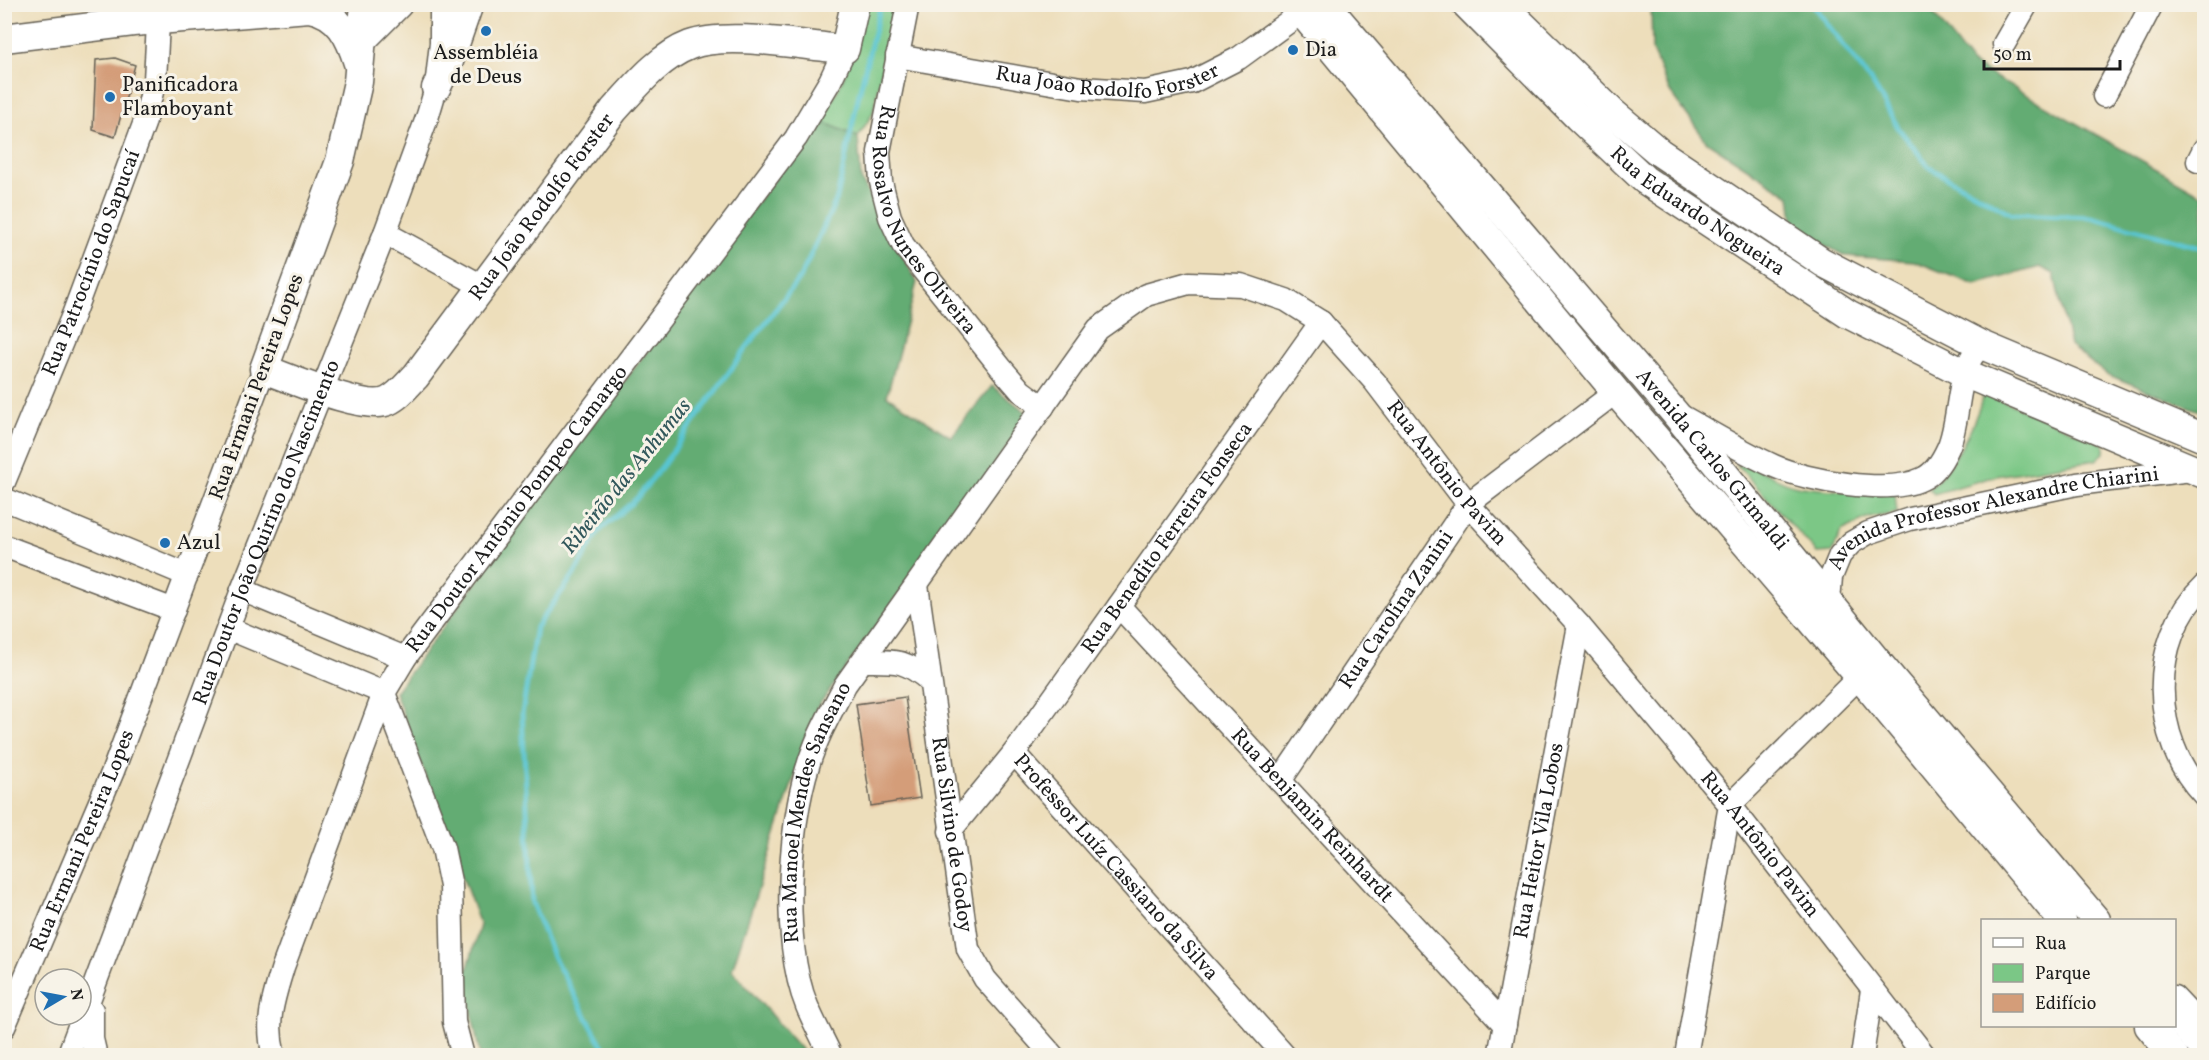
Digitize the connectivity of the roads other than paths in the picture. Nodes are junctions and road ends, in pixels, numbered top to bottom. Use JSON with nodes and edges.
{"nodes":[{"id":1,"x":365,"y":4,"type":"edge"},
{"id":2,"x":398,"y":4,"type":"edge"},
{"id":3,"x":441,"y":4,"type":"edge"},
{"id":4,"x":469,"y":4,"type":"edge"},
{"id":5,"x":855,"y":4,"type":"edge"},
{"id":6,"x":908,"y":4,"type":"edge"},
{"id":7,"x":1466,"y":4,"type":"edge"},
{"id":8,"x":1501,"y":4,"type":"edge"},
{"id":9,"x":2027,"y":4,"type":"edge"},
{"id":10,"x":2152,"y":4,"type":"edge"},
{"id":11,"x":1307,"y":7,"type":"edge"},
{"id":12,"x":159,"y":12,"type":"edge"},
{"id":13,"x":4,"y":38,"type":"edge"},
{"id":14,"x":363,"y":39,"type":"junction"},
{"id":15,"x":2004,"y":44,"type":"dead end"},
{"id":16,"x":845,"y":49,"type":"junction"},
{"id":17,"x":897,"y":56,"type":"junction"},
{"id":18,"x":360,"y":68,"type":"junction"},
{"id":19,"x":436,"y":88,"type":"junction"},
{"id":20,"x":2104,"y":96,"type":"dead end"},
{"id":21,"x":385,"y":233,"type":"junction"},
{"id":22,"x":482,"y":286,"type":"junction"},
{"id":23,"x":1321,"y":322,"type":"junction"},
{"id":24,"x":1982,"y":345,"type":"junction"},
{"id":25,"x":264,"y":369,"type":"junction"},
{"id":26,"x":1965,"y":373,"type":"junction"},
{"id":27,"x":322,"y":391,"type":"junction"},
{"id":28,"x":1616,"y":392,"type":"junction"},
{"id":29,"x":1043,"y":407,"type":"junction"},
{"id":30,"x":1674,"y":412,"type":"junction"},
{"id":31,"x":2205,"y":438,"type":"edge"},
{"id":32,"x":2198,"y":472,"type":"edge"},
{"id":33,"x":4,"y":482,"type":"edge"},
{"id":34,"x":1906,"y":484,"type":"junction"},
{"id":35,"x":4,"y":499,"type":"edge"},
{"id":36,"x":1468,"y":504,"type":"junction"},
{"id":37,"x":1910,"y":519,"type":"junction"},
{"id":38,"x":4,"y":546,"type":"edge"},
{"id":39,"x":187,"y":574,"type":"junction"},
{"id":40,"x":917,"y":585,"type":"junction"},
{"id":41,"x":2205,"y":586,"type":"edge"},
{"id":42,"x":242,"y":590,"type":"junction"},
{"id":43,"x":1829,"y":601,"type":"junction"},
{"id":44,"x":1119,"y":606,"type":"junction"},
{"id":45,"x":174,"y":610,"type":"junction"},
{"id":46,"x":1579,"y":625,"type":"junction"},
{"id":47,"x":230,"y":629,"type":"junction"},
{"id":48,"x":405,"y":658,"type":"junction"},
{"id":49,"x":863,"y":661,"type":"junction"},
{"id":50,"x":1868,"y":668,"type":"junction"},
{"id":51,"x":930,"y":681,"type":"junction"},
{"id":52,"x":384,"y":693,"type":"junction"},
{"id":53,"x":1014,"y":753,"type":"junction"},
{"id":54,"x":1280,"y":781,"type":"junction"},
{"id":55,"x":2200,"y":781,"type":"edge"},
{"id":56,"x":1730,"y":805,"type":"junction"},
{"id":57,"x":950,"y":831,"type":"junction"},
{"id":58,"x":2060,"y":919,"type":"edge"},
{"id":59,"x":2094,"y":919,"type":"edge"},
{"id":60,"x":1872,"y":990,"type":"junction"},
{"id":61,"x":93,"y":993,"type":"edge"},
{"id":62,"x":2176,"y":998,"type":"edge"},
{"id":63,"x":2176,"y":1014,"type":"edge"},
{"id":64,"x":2205,"y":1024,"type":"edge"},
{"id":65,"x":1505,"y":1025,"type":"junction"},
{"id":66,"x":80,"y":1027,"type":"edge"},
{"id":67,"x":92,"y":1027,"type":"edge"},
{"id":68,"x":2150,"y":1027,"type":"edge"},
{"id":69,"x":4,"y":1028,"type":"edge"},
{"id":70,"x":2205,"y":1049,"type":"edge"},
{"id":71,"x":68,"y":1056,"type":"edge"},
{"id":72,"x":96,"y":1056,"type":"edge"},
{"id":73,"x":274,"y":1056,"type":"edge"},
{"id":74,"x":463,"y":1056,"type":"edge"},
{"id":75,"x":831,"y":1056,"type":"edge"},
{"id":76,"x":1053,"y":1056,"type":"edge"},
{"id":77,"x":1285,"y":1056,"type":"edge"},
{"id":78,"x":1499,"y":1056,"type":"edge"},
{"id":79,"x":1686,"y":1056,"type":"edge"},
{"id":80,"x":1862,"y":1056,"type":"edge"},
{"id":81,"x":1925,"y":1056,"type":"edge"},
{"id":82,"x":2174,"y":1056,"type":"edge"}],
"edges":[{"from":1,"to":14,"type":"main road","name":"Rua Ermani Pereira Lopes"},
{"from":2,"to":14,"type":"main road"},
{"from":3,"to":19,"type":"street","name":"Rua Doutor João Quirino do Nascimento"},
{"from":4,"to":19,"type":"main road"},
{"from":5,"to":16,"type":"main road","name":"Rua Doutor Antônio Pompeo Camargo"},
{"from":6,"to":17,"type":"street","name":"Rua Rosalvo Nunes Oliveira"},
{"from":7,"to":26,"type":"main road","name":"Rua Eduardo Nogueira"},
{"from":8,"to":24,"type":"main road","name":"Rua Eduardo Nogueira"},
{"from":9,"to":15,"type":"street"},
{"from":10,"to":20,"type":"street"},
{"from":11,"to":17,"type":"street","name":"Rua João Rodolfo Forster"},
{"from":11,"to":28,"type":"main road","name":"Avenida Carlos Grimaldi"},
{"from":11,"to":30,"type":"main road","name":"Avenida Carlos Grimaldi"},
{"from":12,"to":13,"type":"main road"},
{"from":12,"to":18,"type":"main road"},
{"from":12,"to":33,"type":"street","name":"Rua Patrocínio do Sapucaí"},
{"from":14,"to":18,"type":"main road","name":"Rua Ermani Pereira Lopes"},
{"from":16,"to":22,"type":"main road","name":"Rua João Rodolfo Forster"},
{"from":16,"to":48,"type":"street","name":"Rua Doutor Antônio Pompeo Camargo"},
{"from":17,"to":29,"type":"street","name":"Rua Rosalvo Nunes Oliveira"},
{"from":18,"to":25,"type":"main road","name":"Rua Ermani Pereira Lopes"},
{"from":19,"to":21,"type":"street","name":"Rua Doutor João Quirino do Nascimento"},
{"from":21,"to":22,"type":"street"},
{"from":21,"to":27,"type":"street","name":"Rua Doutor João Quirino do Nascimento"},
{"from":22,"to":27,"type":"main road","name":"Rua João Rodolfo Forster"},
{"from":23,"to":29,"type":"street","name":"Rua Antônio Pavim"},
{"from":23,"to":36,"type":"street","name":"Rua Antônio Pavim"},
{"from":23,"to":44,"type":"street","name":"Rua Benedito Ferreira Fonseca"},
{"from":24,"to":26,"type":"street"},
{"from":24,"to":31,"type":"main road"},
{"from":25,"to":27,"type":"main road","name":"Rua João Rodolfo Forster"},
{"from":25,"to":39,"type":"street","name":"Rua Ermani Pereira Lopes"},
{"from":26,"to":32,"type":"main road","name":"Avenida Professor Alexandre Chiarini"},
{"from":26,"to":34,"type":"street"},
{"from":27,"to":42,"type":"street","name":"Rua Doutor João Quirino do Nascimento"},
{"from":28,"to":36,"type":"street","name":"Rua Carolina Zanini"},
{"from":28,"to":50,"type":"main road","name":"Avenida Carlos Grimaldi"},
{"from":29,"to":40,"type":"street","name":"Rua Antônio Pavim"},
{"from":30,"to":34,"type":"street"},
{"from":30,"to":43,"type":"main road","name":"Avenida Carlos Grimaldi"},
{"from":32,"to":37,"type":"street","name":"Avenida Professor Alexandre Chiarini"},
{"from":34,"to":37,"type":"street"},
{"from":35,"to":39,"type":"street"},
{"from":36,"to":46,"type":"street","name":"Rua Antônio Pavim"},
{"from":36,"to":54,"type":"street","name":"Rua Carolina Zanini"},
{"from":37,"to":43,"type":"street","name":"Avenida Professor Alexandre Chiarini"},
{"from":38,"to":45,"type":"street"},
{"from":39,"to":45,"type":"street","name":"Rua Ermani Pereira Lopes"},
{"from":40,"to":49,"type":"street","name":"Rua Manoel Mendes Sansano"},
{"from":40,"to":51,"type":"street","name":"Rua Silvino de Godoy"},
{"from":41,"to":55,"type":"street"},
{"from":42,"to":47,"type":"street","name":"Rua Doutor João Quirino do Nascimento"},
{"from":42,"to":48,"type":"street"},
{"from":43,"to":50,"type":"main road","name":"Avenida Carlos Grimaldi"},
{"from":44,"to":53,"type":"street","name":"Rua Benedito Ferreira Fonseca"},
{"from":44,"to":54,"type":"street","name":"Rua Benjamin Reinhardt"},
{"from":45,"to":69,"type":"street","name":"Rua Ermani Pereira Lopes"},
{"from":46,"to":56,"type":"street","name":"Rua Antônio Pavim"},
{"from":46,"to":65,"type":"street","name":"Rua Heitor Vila Lobos"},
{"from":47,"to":52,"type":"street"},
{"from":47,"to":61,"type":"street","name":"Rua Doutor João Quirino do Nascimento"},
{"from":48,"to":52,"type":"street","name":"Rua Doutor Antônio Pompeo Camargo"},
{"from":49,"to":51,"type":"street"},
{"from":49,"to":75,"type":"street","name":"Rua Manoel Mendes Sansano"},
{"from":50,"to":56,"type":"street"},
{"from":50,"to":58,"type":"main road","name":"Avenida Carlos Grimaldi"},
{"from":50,"to":59,"type":"main road","name":"Avenida Carlos Grimaldi"},
{"from":51,"to":57,"type":"street","name":"Rua Silvino de Godoy"},
{"from":52,"to":73,"type":"street","name":"Rua Doutor Antônio Pompeo Camargo"},
{"from":52,"to":74,"type":"street"},
{"from":53,"to":57,"type":"street","name":"Professor Luíz Cassiano da Silva"},
{"from":53,"to":77,"type":"street","name":"Professor Luíz Cassiano da Silva"},
{"from":54,"to":65,"type":"street","name":"Rua Benjamin Reinhardt"},
{"from":56,"to":60,"type":"street","name":"Rua Antônio Pavim"},
{"from":56,"to":79,"type":"street"},
{"from":57,"to":76,"type":"street","name":"Rua Silvino de Godoy"},
{"from":60,"to":80,"type":"street"},
{"from":60,"to":81,"type":"street","name":"Rua Antônio Pavim"},
{"from":62,"to":64,"type":"street"},
{"from":63,"to":70,"type":"main road"},
{"from":65,"to":78,"type":"street","name":"Rua Heitor Vila Lobos"},
{"from":66,"to":71,"type":"street","name":"Rua Doutor João Quirino do Nascimento"},
{"from":67,"to":72,"type":"street"},
{"from":68,"to":82,"type":"main road"}]}
